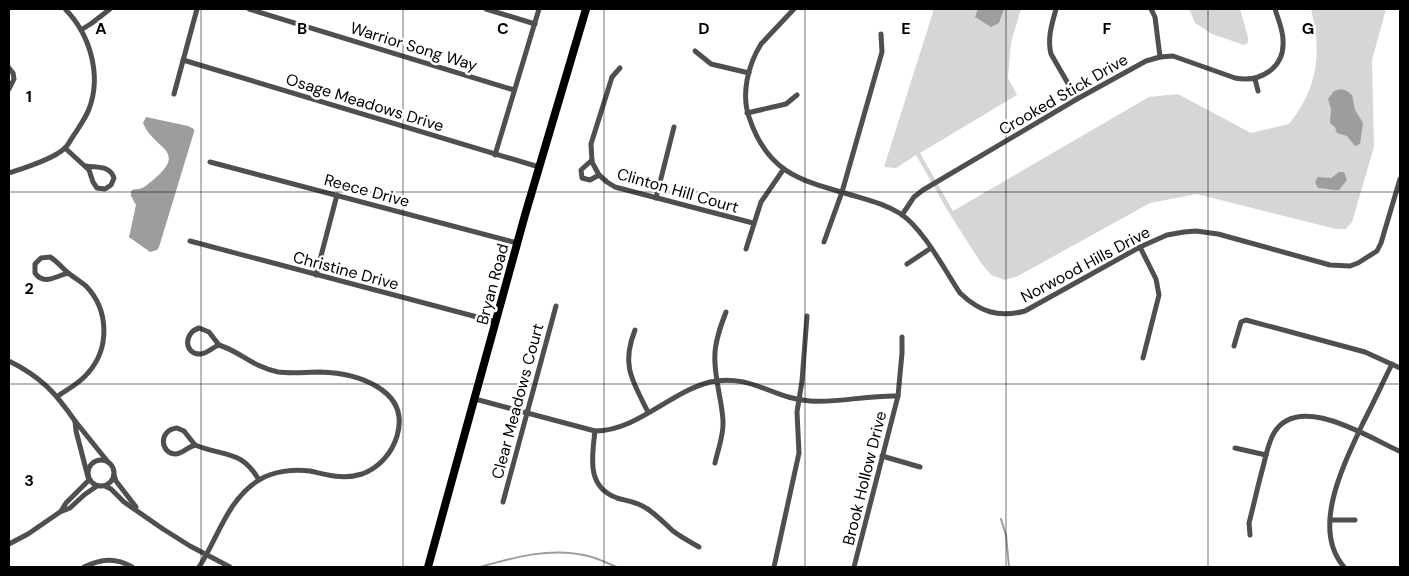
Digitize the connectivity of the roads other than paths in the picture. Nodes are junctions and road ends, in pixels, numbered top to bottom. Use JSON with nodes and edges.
{"nodes":[{"id":1,"x":65,"y":9,"type":"edge"},
{"id":2,"x":110,"y":9,"type":"edge"},
{"id":3,"x":198,"y":9,"type":"edge"},
{"id":4,"x":249,"y":9,"type":"edge"},
{"id":5,"x":486,"y":9,"type":"edge"},
{"id":6,"x":539,"y":9,"type":"edge"},
{"id":7,"x":586,"y":9,"type":"edge"},
{"id":8,"x":794,"y":9,"type":"edge"},
{"id":9,"x":1056,"y":9,"type":"edge"},
{"id":10,"x":1151,"y":9,"type":"edge"},
{"id":11,"x":1275,"y":9,"type":"edge"},
{"id":12,"x":535,"y":24,"type":"junction"},
{"id":13,"x":81,"y":30,"type":"junction"},
{"id":14,"x":882,"y":34,"type":"dead end"},
{"id":15,"x":695,"y":51,"type":"dead end"},
{"id":16,"x":1160,"y":57,"type":"junction"},
{"id":17,"x":183,"y":60,"type":"junction"},
{"id":18,"x":9,"y":68,"type":"edge"},
{"id":19,"x":620,"y":68,"type":"dead end"},
{"id":20,"x":749,"y":73,"type":"junction"},
{"id":21,"x":1255,"y":79,"type":"junction"},
{"id":22,"x":9,"y":89,"type":"edge"},
{"id":23,"x":514,"y":90,"type":"junction"},
{"id":24,"x":1258,"y":92,"type":"dead end"},
{"id":25,"x":174,"y":94,"type":"dead end"},
{"id":26,"x":797,"y":95,"type":"dead end"},
{"id":27,"x":1077,"y":99,"type":"junction"},
{"id":28,"x":748,"y":113,"type":"junction"},
{"id":29,"x":674,"y":127,"type":"dead end"},
{"id":30,"x":65,"y":148,"type":"junction"},
{"id":31,"x":495,"y":155,"type":"junction"},
{"id":32,"x":592,"y":160,"type":"junction"},
{"id":33,"x":210,"y":162,"type":"dead end"},
{"id":34,"x":86,"y":166,"type":"junction"},
{"id":35,"x":539,"y":167,"type":"junction"},
{"id":36,"x":783,"y":170,"type":"junction"},
{"id":37,"x":9,"y":174,"type":"edge"},
{"id":38,"x":599,"y":175,"type":"junction"},
{"id":39,"x":1400,"y":179,"type":"edge"},
{"id":40,"x":842,"y":192,"type":"junction"},
{"id":41,"x":337,"y":195,"type":"junction"},
{"id":42,"x":656,"y":198,"type":"junction"},
{"id":43,"x":902,"y":215,"type":"junction"},
{"id":44,"x":753,"y":223,"type":"junction"},
{"id":45,"x":190,"y":241,"type":"dead end"},
{"id":46,"x":824,"y":242,"type":"dead end"},
{"id":47,"x":517,"y":243,"type":"junction"},
{"id":48,"x":1140,"y":247,"type":"junction"},
{"id":49,"x":931,"y":248,"type":"junction"},
{"id":50,"x":746,"y":250,"type":"dead end"},
{"id":51,"x":907,"y":264,"type":"dead end"},
{"id":52,"x":68,"y":273,"type":"junction"},
{"id":53,"x":316,"y":275,"type":"junction"},
{"id":54,"x":556,"y":306,"type":"dead end"},
{"id":55,"x":726,"y":312,"type":"dead end"},
{"id":56,"x":807,"y":316,"type":"dead end"},
{"id":57,"x":496,"y":322,"type":"junction"},
{"id":58,"x":635,"y":330,"type":"dead end"},
{"id":59,"x":902,"y":337,"type":"dead end"},
{"id":60,"x":219,"y":345,"type":"junction"},
{"id":61,"x":1234,"y":346,"type":"dead end"},
{"id":62,"x":1143,"y":358,"type":"dead end"},
{"id":63,"x":9,"y":361,"type":"edge"},
{"id":64,"x":1392,"y":364,"type":"junction"},
{"id":65,"x":1400,"y":368,"type":"edge"},
{"id":66,"x":718,"y":381,"type":"junction"},
{"id":67,"x":58,"y":396,"type":"junction"},
{"id":68,"x":898,"y":396,"type":"junction"},
{"id":69,"x":475,"y":399,"type":"junction"},
{"id":70,"x":799,"y":400,"type":"junction"},
{"id":71,"x":527,"y":412,"type":"junction"},
{"id":72,"x":648,"y":412,"type":"junction"},
{"id":73,"x":75,"y":421,"type":"junction"},
{"id":74,"x":595,"y":431,"type":"junction"},
{"id":75,"x":1359,"y":432,"type":"junction"},
{"id":76,"x":194,"y":445,"type":"junction"},
{"id":77,"x":1235,"y":448,"type":"dead end"},
{"id":78,"x":1399,"y":451,"type":"dead end"},
{"id":79,"x":1266,"y":455,"type":"junction"},
{"id":80,"x":882,"y":456,"type":"junction"},
{"id":81,"x":108,"y":462,"type":"junction"},
{"id":82,"x":715,"y":463,"type":"dead end"},
{"id":83,"x":920,"y":467,"type":"dead end"},
{"id":84,"x":114,"y":475,"type":"junction"},
{"id":85,"x":88,"y":478,"type":"junction"},
{"id":86,"x":259,"y":480,"type":"junction"},
{"id":87,"x":96,"y":486,"type":"junction"},
{"id":88,"x":105,"y":486,"type":"junction"},
{"id":89,"x":502,"y":502,"type":"dead end"},
{"id":90,"x":138,"y":510,"type":"junction"},
{"id":91,"x":60,"y":512,"type":"junction"},
{"id":92,"x":1330,"y":520,"type":"junction"},
{"id":93,"x":1355,"y":520,"type":"dead end"},
{"id":94,"x":1250,"y":535,"type":"dead end"},
{"id":95,"x":9,"y":544,"type":"edge"},
{"id":96,"x":699,"y":547,"type":"dead end"},
{"id":97,"x":207,"y":555,"type":"junction"},
{"id":98,"x":1342,"y":565,"type":"edge"},
{"id":99,"x":84,"y":567,"type":"edge"},
{"id":100,"x":132,"y":567,"type":"edge"},
{"id":101,"x":199,"y":567,"type":"edge"},
{"id":102,"x":230,"y":567,"type":"edge"},
{"id":103,"x":428,"y":567,"type":"edge"},
{"id":104,"x":774,"y":567,"type":"edge"},
{"id":105,"x":854,"y":567,"type":"edge"},
{"id":106,"x":1334,"y":567,"type":"edge"}],
"edges":[{"from":1,"to":13,"type":"street"},
{"from":2,"to":13,"type":"street"},
{"from":3,"to":17,"type":"street"},
{"from":4,"to":23,"type":"street","name":"Warrior Song Way"},
{"from":5,"to":12,"type":"street"},
{"from":6,"to":12,"type":"street"},
{"from":7,"to":35,"type":"main road","name":"Bryan Road"},
{"from":8,"to":20,"type":"street","name":"Norwood Hills Drive"},
{"from":9,"to":27,"type":"street"},
{"from":10,"to":16,"type":"street"},
{"from":11,"to":21,"type":"street"},
{"from":12,"to":23,"type":"street"},
{"from":13,"to":30,"type":"street"},
{"from":14,"to":40,"type":"street"},
{"from":15,"to":20,"type":"street"},
{"from":16,"to":21,"type":"street","name":"Crooked Stick Drive"},
{"from":16,"to":27,"type":"street","name":"Crooked Stick Drive"},
{"from":17,"to":25,"type":"street"},
{"from":17,"to":31,"type":"street","name":"Osage Meadows Drive"},
{"from":18,"to":22,"type":"street"},
{"from":19,"to":32,"type":"street","name":"Clinton Hill Court"},
{"from":20,"to":28,"type":"street","name":"Norwood Hills Drive"},
{"from":21,"to":24,"type":"street"},
{"from":23,"to":31,"type":"street"},
{"from":26,"to":28,"type":"street"},
{"from":27,"to":43,"type":"street","name":"Crooked Stick Drive"},
{"from":28,"to":36,"type":"street","name":"Norwood Hills Drive"},
{"from":29,"to":42,"type":"street"},
{"from":30,"to":34,"type":"street"},
{"from":30,"to":37,"type":"street"},
{"from":31,"to":35,"type":"street","name":"Osage Meadows Drive"},
{"from":32,"to":38,"type":"street","name":"Clinton Hill Court"},
{"from":32,"to":38,"type":"street","name":"Clinton Hill Court"},
{"from":33,"to":41,"type":"street","name":"Reece Drive"},
{"from":34,"to":34,"type":"street"},
{"from":35,"to":47,"type":"main road","name":"Bryan Road"},
{"from":36,"to":40,"type":"street","name":"Norwood Hills Drive"},
{"from":36,"to":44,"type":"street"},
{"from":38,"to":42,"type":"street","name":"Clinton Hill Court"},
{"from":39,"to":48,"type":"street","name":"Norwood Hills Drive"},
{"from":40,"to":43,"type":"street","name":"Norwood Hills Drive"},
{"from":40,"to":46,"type":"street"},
{"from":41,"to":47,"type":"street","name":"Reece Drive"},
{"from":41,"to":53,"type":"street"},
{"from":42,"to":44,"type":"street","name":"Clinton Hill Court"},
{"from":43,"to":49,"type":"street","name":"Norwood Hills Drive"},
{"from":44,"to":50,"type":"street"},
{"from":45,"to":53,"type":"street","name":"Christine Drive"},
{"from":47,"to":57,"type":"main road","name":"Bryan Road"},
{"from":48,"to":49,"type":"street","name":"Norwood Hills Drive"},
{"from":48,"to":62,"type":"street"},
{"from":49,"to":51,"type":"street"},
{"from":52,"to":52,"type":"street"},
{"from":52,"to":67,"type":"street"},
{"from":53,"to":57,"type":"street","name":"Christine Drive"},
{"from":54,"to":71,"type":"street","name":"Clear Meadows Court"},
{"from":55,"to":66,"type":"street"},
{"from":56,"to":70,"type":"street"},
{"from":57,"to":69,"type":"main road","name":"Bryan Road"},
{"from":58,"to":72,"type":"street"},
{"from":59,"to":68,"type":"street","name":"Brook Hollow Drive"},
{"from":60,"to":60,"type":"street"},
{"from":60,"to":86,"type":"street"},
{"from":61,"to":64,"type":"street"},
{"from":63,"to":67,"type":"street"},
{"from":64,"to":65,"type":"street"},
{"from":64,"to":75,"type":"street"},
{"from":66,"to":70,"type":"street"},
{"from":66,"to":72,"type":"street"},
{"from":66,"to":82,"type":"street"},
{"from":67,"to":73,"type":"street"},
{"from":68,"to":70,"type":"street"},
{"from":68,"to":80,"type":"street","name":"Brook Hollow Drive"},
{"from":69,"to":71,"type":"street"},
{"from":69,"to":103,"type":"main road","name":"Bryan Road"},
{"from":70,"to":104,"type":"street"},
{"from":71,"to":74,"type":"street"},
{"from":71,"to":89,"type":"street","name":"Clear Meadows Court"},
{"from":72,"to":74,"type":"street"},
{"from":73,"to":81,"type":"street"},
{"from":73,"to":85,"type":"street"},
{"from":74,"to":96,"type":"street"},
{"from":75,"to":78,"type":"street"},
{"from":75,"to":79,"type":"street"},
{"from":75,"to":92,"type":"street"},
{"from":76,"to":76,"type":"street"},
{"from":76,"to":86,"type":"street"},
{"from":77,"to":79,"type":"street"},
{"from":79,"to":94,"type":"street"},
{"from":80,"to":83,"type":"street"},
{"from":80,"to":105,"type":"street","name":"Brook Hollow Drive"},
{"from":81,"to":84,"type":"street"},
{"from":81,"to":85,"type":"street"},
{"from":84,"to":88,"type":"street"},
{"from":84,"to":90,"type":"street"},
{"from":85,"to":87,"type":"street"},
{"from":85,"to":91,"type":"street"},
{"from":86,"to":97,"type":"street"},
{"from":87,"to":88,"type":"street"},
{"from":87,"to":91,"type":"street"},
{"from":88,"to":90,"type":"street"},
{"from":90,"to":97,"type":"street"},
{"from":91,"to":95,"type":"street"},
{"from":92,"to":93,"type":"street"},
{"from":92,"to":98,"type":"street"},
{"from":97,"to":101,"type":"street"},
{"from":97,"to":102,"type":"street"},
{"from":98,"to":106,"type":"street"},
{"from":99,"to":100,"type":"street"}]}
